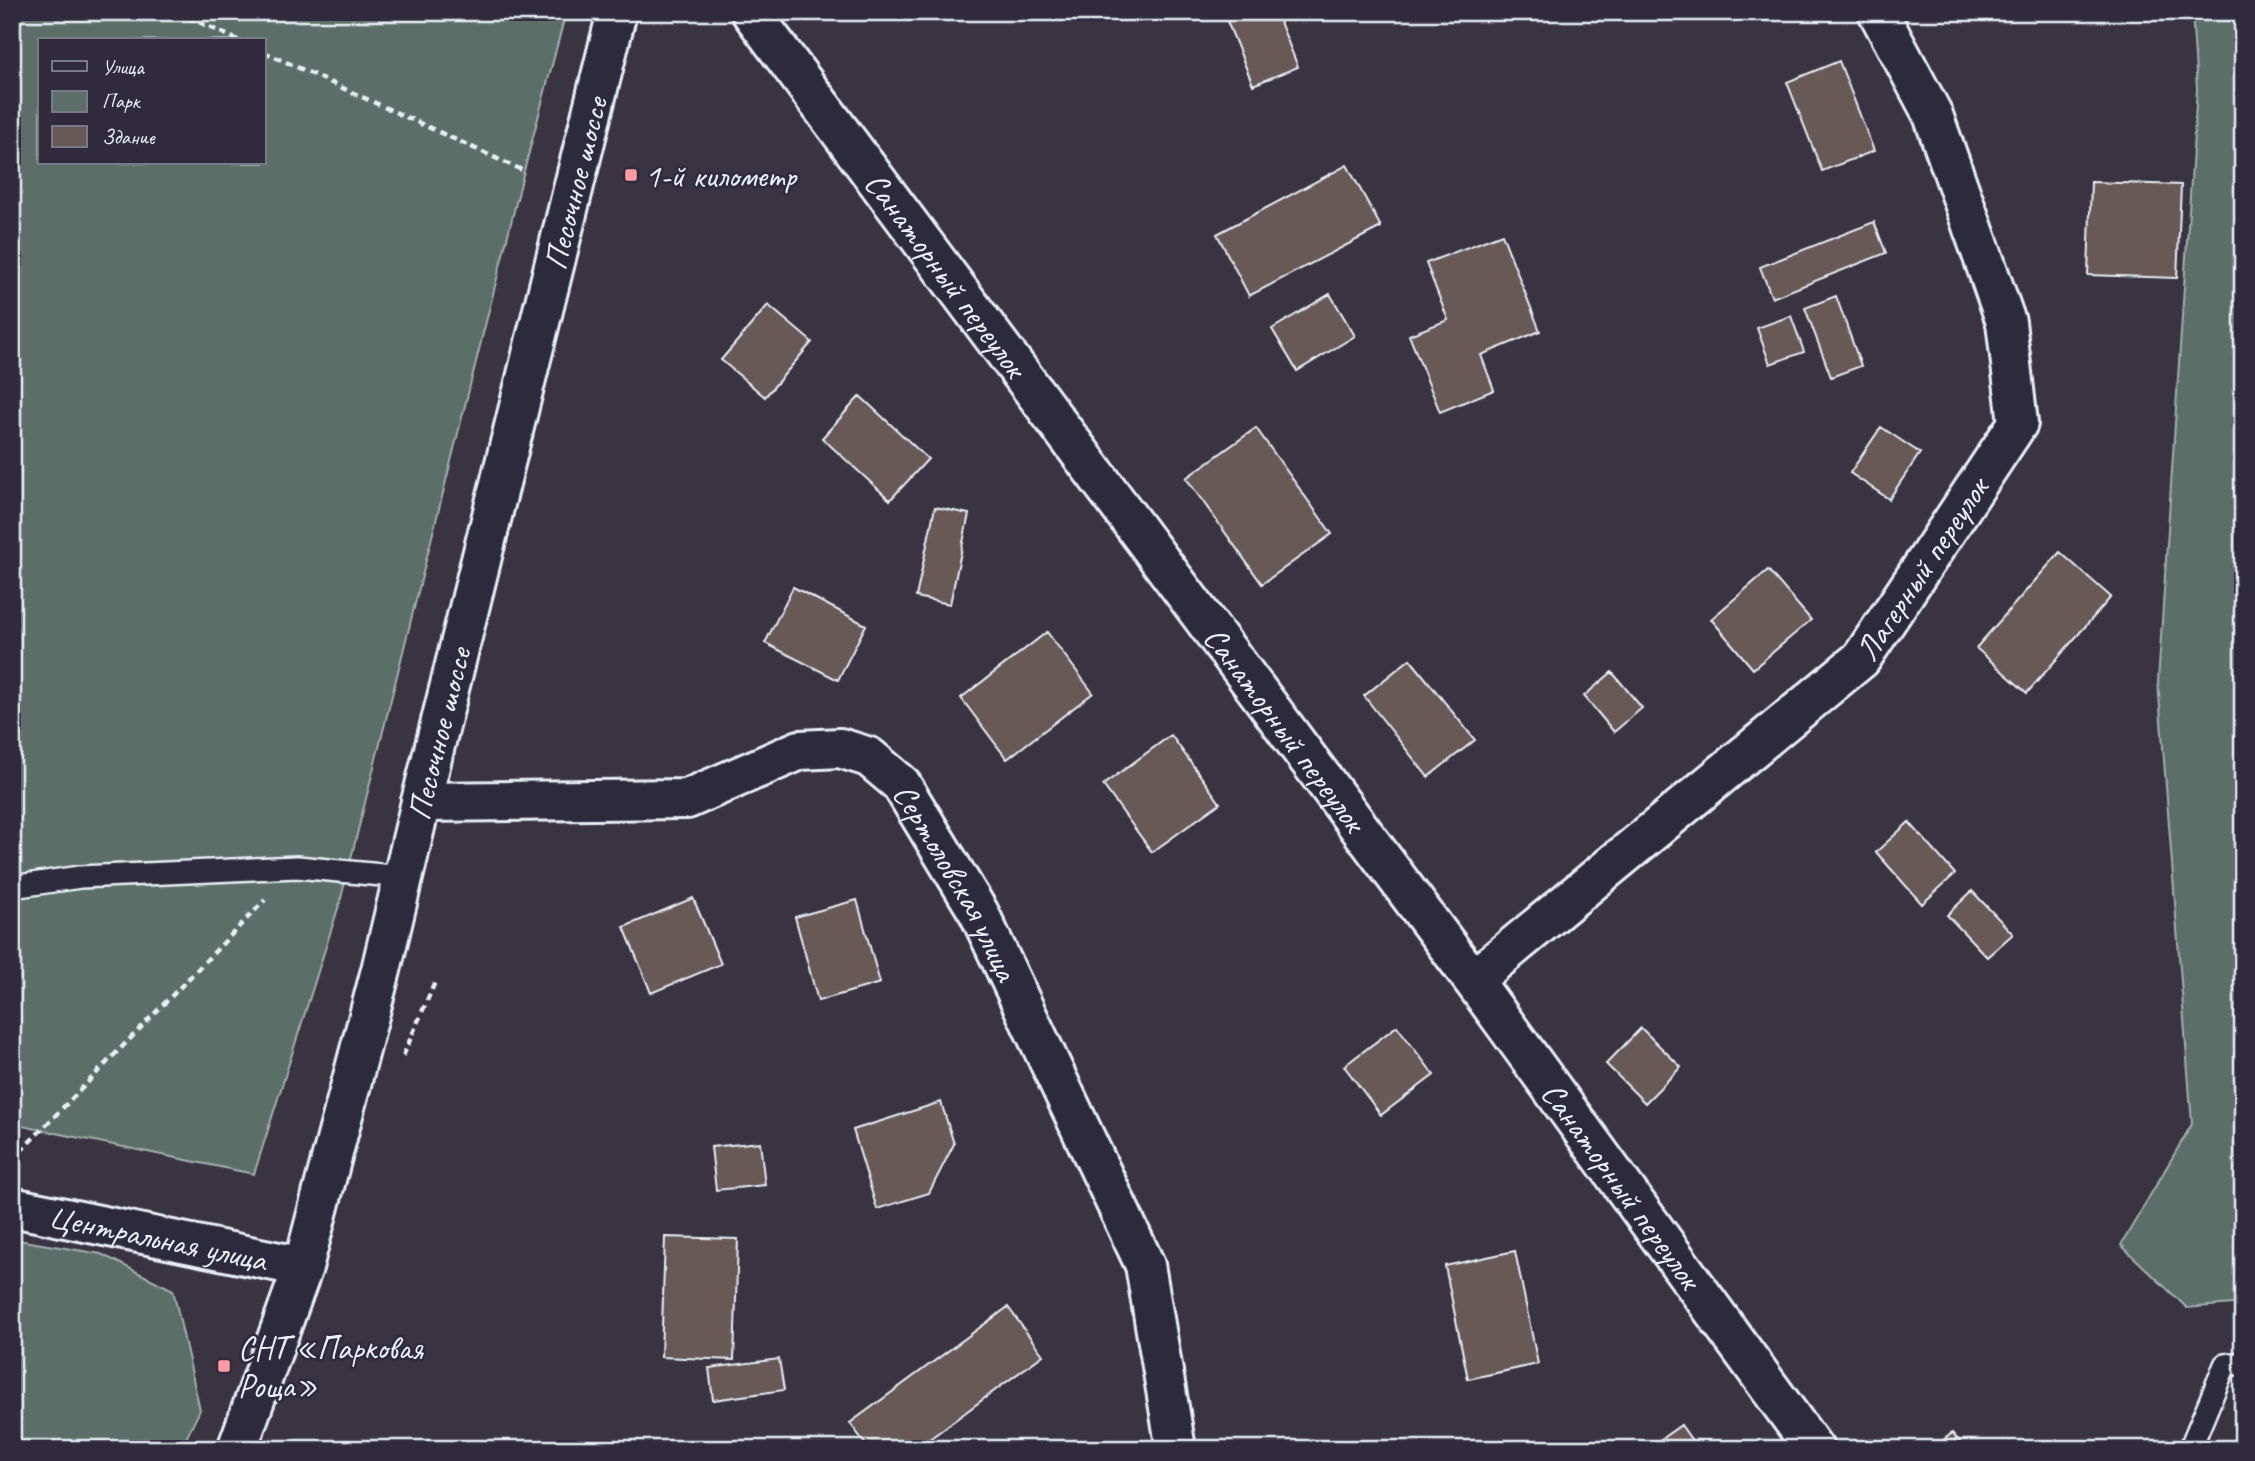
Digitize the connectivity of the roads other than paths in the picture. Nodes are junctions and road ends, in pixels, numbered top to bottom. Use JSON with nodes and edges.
{"nodes":[{"id":1,"x":617,"y":12,"type":"edge"},
{"id":2,"x":751,"y":12,"type":"edge"},
{"id":3,"x":1878,"y":12,"type":"edge"},
{"id":4,"x":421,"y":802,"type":"junction"},
{"id":5,"x":403,"y":877,"type":"junction"},
{"id":6,"x":12,"y":887,"type":"edge"},
{"id":7,"x":1473,"y":980,"type":"junction"},
{"id":8,"x":12,"y":1207,"type":"edge"},
{"id":9,"x":303,"y":1267,"type":"junction"},
{"id":10,"x":2243,"y":1363,"type":"edge"},
{"id":11,"x":237,"y":1449,"type":"edge"},
{"id":12,"x":1176,"y":1449,"type":"edge"},
{"id":13,"x":1814,"y":1449,"type":"edge"},
{"id":14,"x":2190,"y":1449,"type":"edge"}],
"edges":[{"from":1,"to":4,"type":"street","name":"Песочное шоссе"},
{"from":2,"to":7,"type":"street","name":"Санаторный переулок"},
{"from":3,"to":7,"type":"street","name":"Лагерный переулок"},
{"from":4,"to":5,"type":"street","name":"Песочное шоссе"},
{"from":4,"to":12,"type":"street","name":"Сертоловская улица"},
{"from":5,"to":6,"type":"lane"},
{"from":5,"to":9,"type":"street","name":"Песочное шоссе"},
{"from":7,"to":13,"type":"street","name":"Санаторный переулок"},
{"from":8,"to":9,"type":"street","name":"Центральная улица"},
{"from":9,"to":11,"type":"street","name":"Песочное шоссе"},
{"from":10,"to":14,"type":"lane"}]}
